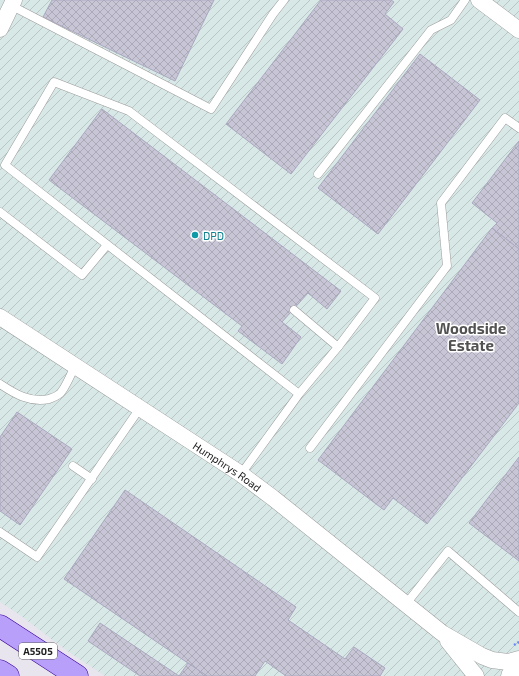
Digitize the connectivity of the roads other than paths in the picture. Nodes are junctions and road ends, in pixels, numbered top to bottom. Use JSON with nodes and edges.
{"nodes":[{"id":1,"x":284,"y":0,"type":"edge"},
{"id":2,"x":465,"y":0,"type":"edge"},
{"id":3,"x":479,"y":0,"type":"edge"},
{"id":4,"x":13,"y":3,"type":"edge"},
{"id":5,"x":0,"y":30,"type":"edge"},
{"id":6,"x":519,"y":30,"type":"edge"},
{"id":7,"x":519,"y":128,"type":"edge"},
{"id":8,"x":2,"y":168,"type":"edge"},
{"id":9,"x":318,"y":174,"type":"dead end"},
{"id":10,"x":0,"y":212,"type":"edge"},
{"id":11,"x":107,"y":245,"type":"junction"},
{"id":12,"x":294,"y":310,"type":"dead end"},
{"id":13,"x":0,"y":317,"type":"edge"},
{"id":14,"x":338,"y":347,"type":"junction"},
{"id":15,"x":75,"y":366,"type":"junction"},
{"id":16,"x":0,"y":384,"type":"edge"},
{"id":17,"x":300,"y":394,"type":"junction"},
{"id":18,"x":140,"y":408,"type":"junction"},
{"id":19,"x":310,"y":448,"type":"dead end"},
{"id":20,"x":73,"y":466,"type":"dead end"},
{"id":21,"x":241,"y":474,"type":"junction"},
{"id":22,"x":92,"y":479,"type":"junction"},
{"id":23,"x":0,"y":532,"type":"edge"},
{"id":24,"x":406,"y":604,"type":"junction"},
{"id":25,"x":519,"y":612,"type":"edge"},
{"id":26,"x":0,"y":626,"type":"edge"},
{"id":27,"x":442,"y":633,"type":"junction"},
{"id":28,"x":519,"y":659,"type":"edge"},
{"id":29,"x":519,"y":667,"type":"edge"},
{"id":30,"x":0,"y":670,"type":"edge"},
{"id":31,"x":8,"y":676,"type":"edge"},
{"id":32,"x":77,"y":676,"type":"edge"},
{"id":33,"x":476,"y":676,"type":"edge"},
{"id":34,"x":511,"y":676,"type":"edge"}],
"edges":[{"from":1,"to":4,"type":"lane"},
{"from":2,"to":9,"type":"lane"},
{"from":3,"to":6,"type":"street"},
{"from":4,"to":5,"type":"street"},
{"from":7,"to":19,"type":"lane"},
{"from":8,"to":11,"type":"lane"},
{"from":8,"to":14,"type":"lane"},
{"from":10,"to":11,"type":"lane"},
{"from":11,"to":17,"type":"lane"},
{"from":12,"to":14,"type":"lane"},
{"from":13,"to":15,"type":"street","name":"Humphrys Road"},
{"from":14,"to":17,"type":"lane"},
{"from":15,"to":16,"type":"lane"},
{"from":15,"to":18,"type":"street","name":"Humphrys Road"},
{"from":17,"to":21,"type":"lane"},
{"from":18,"to":21,"type":"street","name":"Humphrys Road"},
{"from":18,"to":22,"type":"lane"},
{"from":20,"to":22,"type":"lane"},
{"from":21,"to":24,"type":"street","name":"Humphrys Road"},
{"from":22,"to":23,"type":"lane"},
{"from":24,"to":25,"type":"lane"},
{"from":24,"to":27,"type":"street","name":"Humphrys Road"},
{"from":26,"to":32,"type":"main road","number":"A5505"},
{"from":27,"to":28,"type":"street","name":"Humphrys Road"},
{"from":27,"to":33,"type":"street","name":"Humphrys Road"},
{"from":29,"to":34,"type":"street"},
{"from":30,"to":31,"type":"main road"}]}
